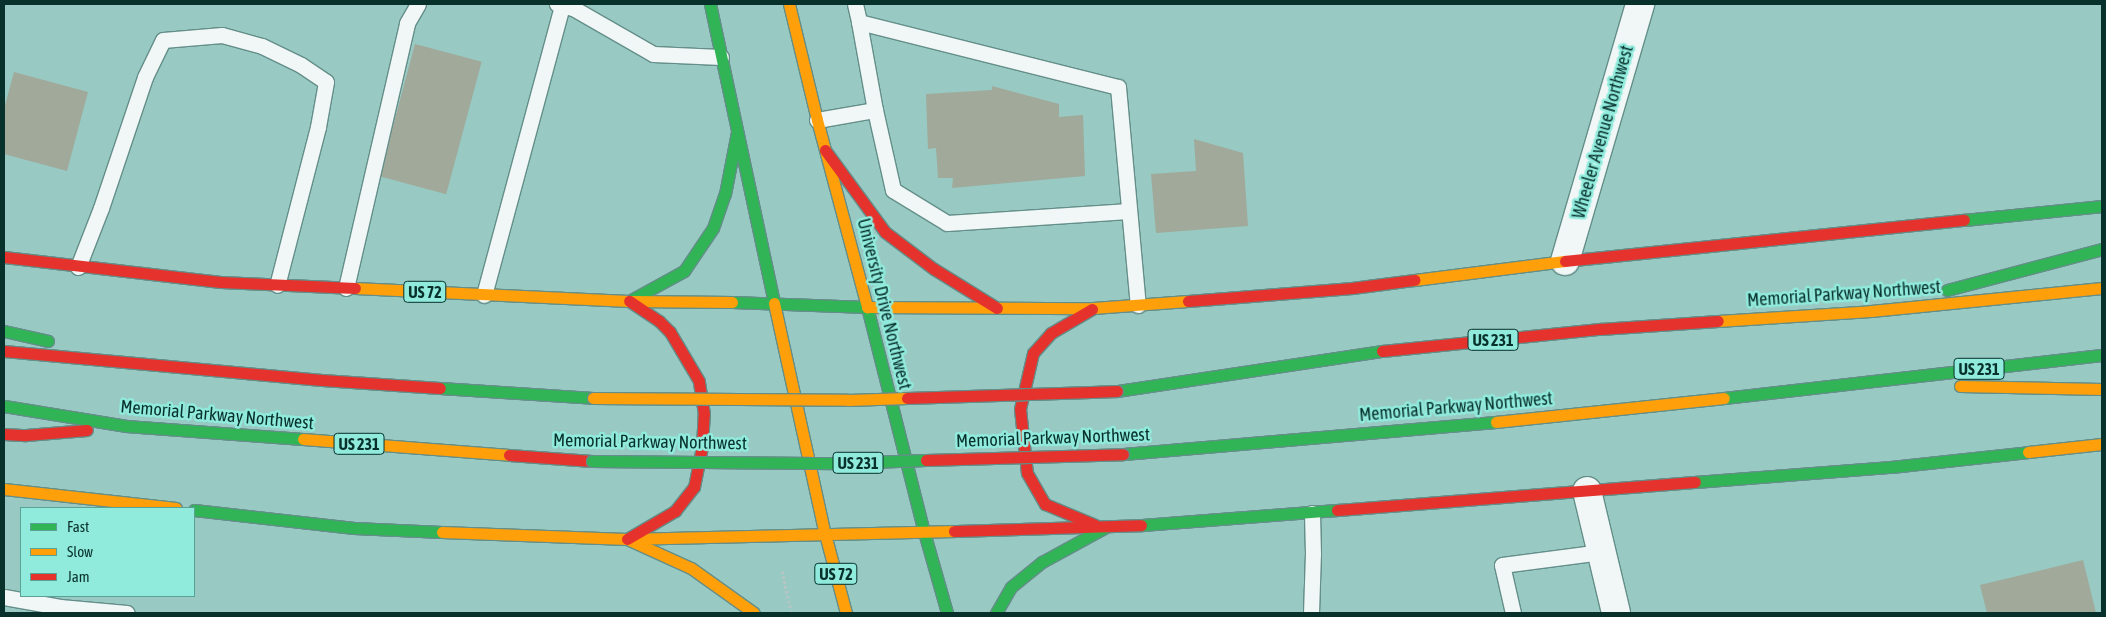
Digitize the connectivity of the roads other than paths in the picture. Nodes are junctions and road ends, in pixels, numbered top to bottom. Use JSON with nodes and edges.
{"nodes":[{"id":1,"x":418,"y":4,"type":"edge"},
{"id":2,"x":560,"y":4,"type":"edge"},
{"id":3,"x":710,"y":4,"type":"edge"},
{"id":4,"x":789,"y":4,"type":"edge"},
{"id":5,"x":855,"y":4,"type":"edge"},
{"id":6,"x":1640,"y":4,"type":"edge"},
{"id":7,"x":859,"y":22,"type":"junction"},
{"id":8,"x":721,"y":57,"type":"junction"},
{"id":9,"x":875,"y":110,"type":"junction"},
{"id":10,"x":817,"y":120,"type":"junction"},
{"id":11,"x":737,"y":132,"type":"junction"},
{"id":12,"x":825,"y":150,"type":"junction"},
{"id":13,"x":2102,"y":206,"type":"edge"},
{"id":14,"x":1129,"y":211,"type":"junction"},
{"id":15,"x":2102,"y":248,"type":"edge"},
{"id":16,"x":4,"y":257,"type":"edge"},
{"id":17,"x":1566,"y":261,"type":"junction"},
{"id":18,"x":78,"y":267,"type":"junction"},
{"id":19,"x":277,"y":285,"type":"junction"},
{"id":20,"x":346,"y":288,"type":"junction"},
{"id":21,"x":2102,"y":288,"type":"edge"},
{"id":22,"x":484,"y":294,"type":"junction"},
{"id":23,"x":629,"y":301,"type":"junction"},
{"id":24,"x":774,"y":303,"type":"junction"},
{"id":25,"x":1138,"y":304,"type":"junction"},
{"id":26,"x":867,"y":307,"type":"junction"},
{"id":27,"x":1093,"y":308,"type":"junction"},
{"id":28,"x":998,"y":309,"type":"junction"},
{"id":29,"x":1871,"y":311,"type":"junction"},
{"id":30,"x":4,"y":331,"type":"edge"},
{"id":31,"x":4,"y":351,"type":"edge"},
{"id":32,"x":2102,"y":355,"type":"edge"},
{"id":33,"x":150,"y":364,"type":"junction"},
{"id":34,"x":1856,"y":383,"type":"junction"},
{"id":35,"x":2102,"y":389,"type":"edge"},
{"id":36,"x":4,"y":406,"type":"edge"},
{"id":37,"x":126,"y":426,"type":"junction"},
{"id":38,"x":4,"y":434,"type":"edge"},
{"id":39,"x":2102,"y":444,"type":"edge"},
{"id":40,"x":4,"y":490,"type":"edge"},
{"id":41,"x":1587,"y":491,"type":"junction"},
{"id":42,"x":166,"y":507,"type":"edge"},
{"id":43,"x":195,"y":510,"type":"edge"},
{"id":44,"x":1312,"y":512,"type":"junction"},
{"id":45,"x":1104,"y":528,"type":"junction"},
{"id":46,"x":924,"y":532,"type":"junction"},
{"id":47,"x":825,"y":534,"type":"junction"},
{"id":48,"x":627,"y":539,"type":"junction"},
{"id":49,"x":1601,"y":552,"type":"junction"},
{"id":50,"x":4,"y":597,"type":"edge"},
{"id":51,"x":60,"y":610,"type":"edge"},
{"id":52,"x":127,"y":613,"type":"edge"},
{"id":53,"x":754,"y":613,"type":"edge"},
{"id":54,"x":846,"y":613,"type":"edge"},
{"id":55,"x":947,"y":613,"type":"edge"},
{"id":56,"x":996,"y":613,"type":"edge"},
{"id":57,"x":1311,"y":613,"type":"edge"},
{"id":58,"x":1513,"y":613,"type":"edge"},
{"id":59,"x":1616,"y":613,"type":"edge"}],
"edges":[{"from":1,"to":20,"type":"lane"},
{"from":2,"to":8,"type":"lane"},
{"from":2,"to":22,"type":"lane"},
{"from":3,"to":8,"type":"main road"},
{"from":4,"to":10,"type":"main road","name":"University Drive Northwest"},
{"from":5,"to":7,"type":"lane"},
{"from":6,"to":17,"type":"street","name":"Wheeler Avenue Northwest"},
{"from":7,"to":9,"type":"lane"},
{"from":7,"to":14,"type":"lane"},
{"from":8,"to":11,"type":"main road"},
{"from":9,"to":10,"type":"lane"},
{"from":9,"to":14,"type":"lane"},
{"from":10,"to":12,"type":"main road","name":"University Drive Northwest"},
{"from":11,"to":23,"type":"main road"},
{"from":11,"to":24,"type":"main road"},
{"from":12,"to":26,"type":"main road","name":"University Drive Northwest"},
{"from":12,"to":28,"type":"main road"},
{"from":13,"to":17,"type":"main road"},
{"from":14,"to":25,"type":"lane"},
{"from":15,"to":29,"type":"main road"},
{"from":16,"to":18,"type":"main road","number":"US 72"},
{"from":17,"to":25,"type":"main road"},
{"from":18,"to":19,"type":"main road","number":"US 72"},
{"from":18,"to":19,"type":"lane"},
{"from":19,"to":20,"type":"main road","number":"US 72"},
{"from":20,"to":22,"type":"main road","number":"US 72"},
{"from":21,"to":29,"type":"main road","name":"Memorial Parkway Northwest","number":"US 231"},
{"from":22,"to":23,"type":"main road","number":"US 72"},
{"from":23,"to":24,"type":"main road","number":"US 72"},
{"from":23,"to":48,"type":"main road"},
{"from":24,"to":26,"type":"main road","number":"US 72"},
{"from":24,"to":47,"type":"main road","number":"US 72"},
{"from":25,"to":27,"type":"main road"},
{"from":26,"to":28,"type":"main road"},
{"from":26,"to":46,"type":"main road","name":"University Drive Northwest"},
{"from":27,"to":28,"type":"main road"},
{"from":27,"to":45,"type":"main road"},
{"from":29,"to":33,"type":"main road","name":"Memorial Parkway Northwest","number":"US 231","bridge":true},
{"from":30,"to":33,"type":"main road"},
{"from":31,"to":33,"type":"main road","name":"Memorial Parkway Northwest","number":"US 231"},
{"from":32,"to":34,"type":"main road","name":"Memorial Parkway Northwest","number":"US 231"},
{"from":34,"to":35,"type":"main road"},
{"from":34,"to":37,"type":"main road","name":"Memorial Parkway Northwest","number":"US 231","bridge":true},
{"from":36,"to":37,"type":"main road","name":"Memorial Parkway Northwest","number":"US 231"},
{"from":37,"to":38,"type":"main road"},
{"from":39,"to":41,"type":"main road"},
{"from":40,"to":42,"type":"main road"},
{"from":41,"to":44,"type":"main road"},
{"from":41,"to":49,"type":"street"},
{"from":43,"to":48,"type":"main road"},
{"from":44,"to":45,"type":"main road"},
{"from":44,"to":57,"type":"lane"},
{"from":45,"to":46,"type":"main road"},
{"from":45,"to":56,"type":"main road"},
{"from":46,"to":47,"type":"main road"},
{"from":46,"to":55,"type":"main road","name":"University Drive Northwest"},
{"from":47,"to":48,"type":"main road"},
{"from":47,"to":54,"type":"main road","number":"US 72"},
{"from":48,"to":53,"type":"main road"},
{"from":49,"to":58,"type":"lane"},
{"from":49,"to":59,"type":"street"},
{"from":50,"to":51,"type":"lane"},
{"from":51,"to":52,"type":"lane"}]}
